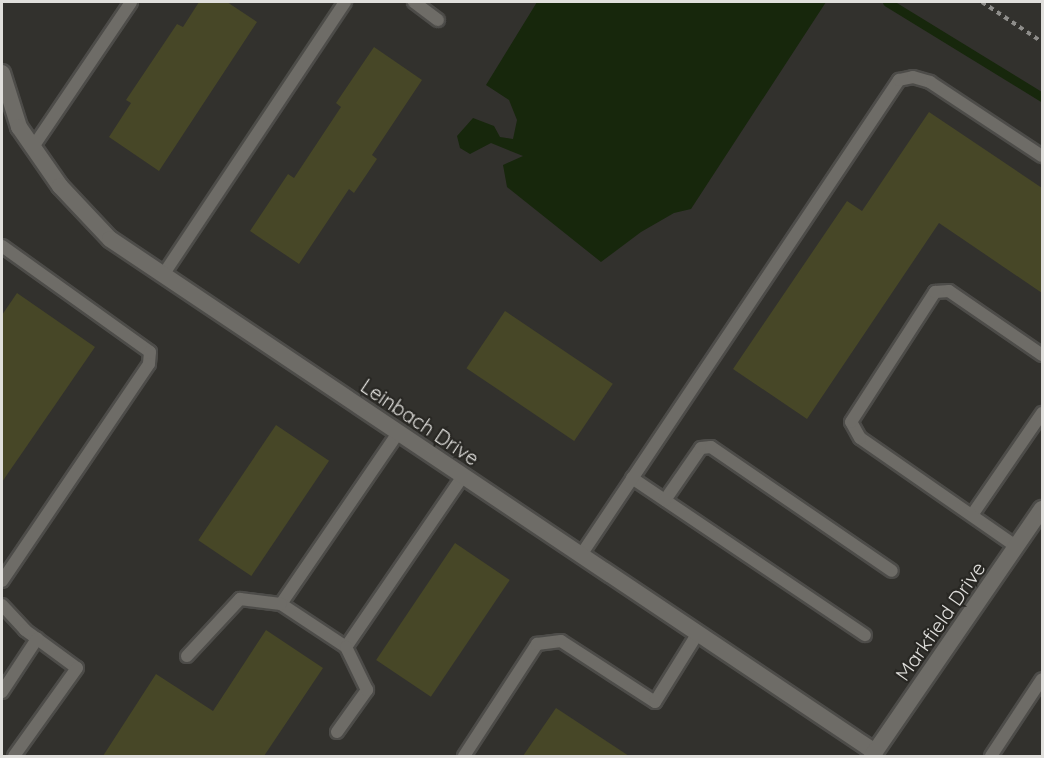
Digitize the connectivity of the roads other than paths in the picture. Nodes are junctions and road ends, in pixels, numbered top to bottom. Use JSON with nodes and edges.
{"nodes":[{"id":1,"x":131,"y":2,"type":"edge"},
{"id":2,"x":414,"y":2,"type":"edge"},
{"id":3,"x":340,"y":3,"type":"edge"},
{"id":4,"x":438,"y":20,"type":"dead end"},
{"id":5,"x":2,"y":73,"type":"edge"},
{"id":6,"x":33,"y":147,"type":"junction"},
{"id":7,"x":1042,"y":156,"type":"edge"},
{"id":8,"x":2,"y":246,"type":"edge"},
{"id":9,"x":163,"y":275,"type":"junction"},
{"id":10,"x":1042,"y":355,"type":"edge"},
{"id":11,"x":1042,"y":413,"type":"edge"},
{"id":12,"x":399,"y":432,"type":"junction"},
{"id":13,"x":463,"y":476,"type":"junction"},
{"id":14,"x":632,"y":478,"type":"junction"},
{"id":15,"x":665,"y":500,"type":"junction"},
{"id":16,"x":1042,"y":509,"type":"edge"},
{"id":17,"x":972,"y":515,"type":"junction"},
{"id":18,"x":1017,"y":547,"type":"junction"},
{"id":19,"x":581,"y":555,"type":"junction"},
{"id":20,"x":892,"y":571,"type":"dead end"},
{"id":21,"x":2,"y":581,"type":"edge"},
{"id":22,"x":281,"y":604,"type":"junction"},
{"id":23,"x":2,"y":605,"type":"edge"},
{"id":24,"x":698,"y":633,"type":"junction"},
{"id":25,"x":865,"y":635,"type":"dead end"},
{"id":26,"x":37,"y":639,"type":"junction"},
{"id":27,"x":346,"y":647,"type":"junction"},
{"id":28,"x":187,"y":656,"type":"dead end"},
{"id":29,"x":1042,"y":679,"type":"edge"},
{"id":30,"x":2,"y":692,"type":"edge"},
{"id":31,"x":337,"y":732,"type":"dead end"},
{"id":32,"x":874,"y":754,"type":"edge"},
{"id":33,"x":14,"y":756,"type":"edge"},
{"id":34,"x":464,"y":756,"type":"edge"},
{"id":35,"x":991,"y":756,"type":"edge"}],
"edges":[{"from":1,"to":6,"type":"lane"},
{"from":2,"to":4,"type":"lane"},
{"from":3,"to":9,"type":"lane"},
{"from":5,"to":6,"type":"street","name":"Leinbach Drive"},
{"from":6,"to":9,"type":"street","name":"Leinbach Drive"},
{"from":7,"to":14,"type":"lane"},
{"from":8,"to":21,"type":"lane"},
{"from":9,"to":12,"type":"street","name":"Leinbach Drive"},
{"from":10,"to":17,"type":"lane"},
{"from":11,"to":17,"type":"lane"},
{"from":12,"to":13,"type":"street","name":"Leinbach Drive"},
{"from":12,"to":22,"type":"lane"},
{"from":13,"to":19,"type":"street","name":"Leinbach Drive"},
{"from":13,"to":27,"type":"lane"},
{"from":14,"to":15,"type":"lane"},
{"from":14,"to":19,"type":"lane"},
{"from":15,"to":20,"type":"lane"},
{"from":15,"to":25,"type":"lane"},
{"from":16,"to":18,"type":"street","name":"Markfield Drive"},
{"from":17,"to":18,"type":"lane"},
{"from":18,"to":32,"type":"street","name":"Markfield Drive"},
{"from":19,"to":24,"type":"street","name":"Leinbach Drive"},
{"from":22,"to":27,"type":"lane"},
{"from":22,"to":28,"type":"lane"},
{"from":23,"to":26,"type":"lane"},
{"from":24,"to":32,"type":"street","name":"Leinbach Drive"},
{"from":24,"to":34,"type":"lane"},
{"from":26,"to":30,"type":"lane"},
{"from":26,"to":33,"type":"lane"},
{"from":27,"to":31,"type":"lane"},
{"from":29,"to":35,"type":"lane"}]}
